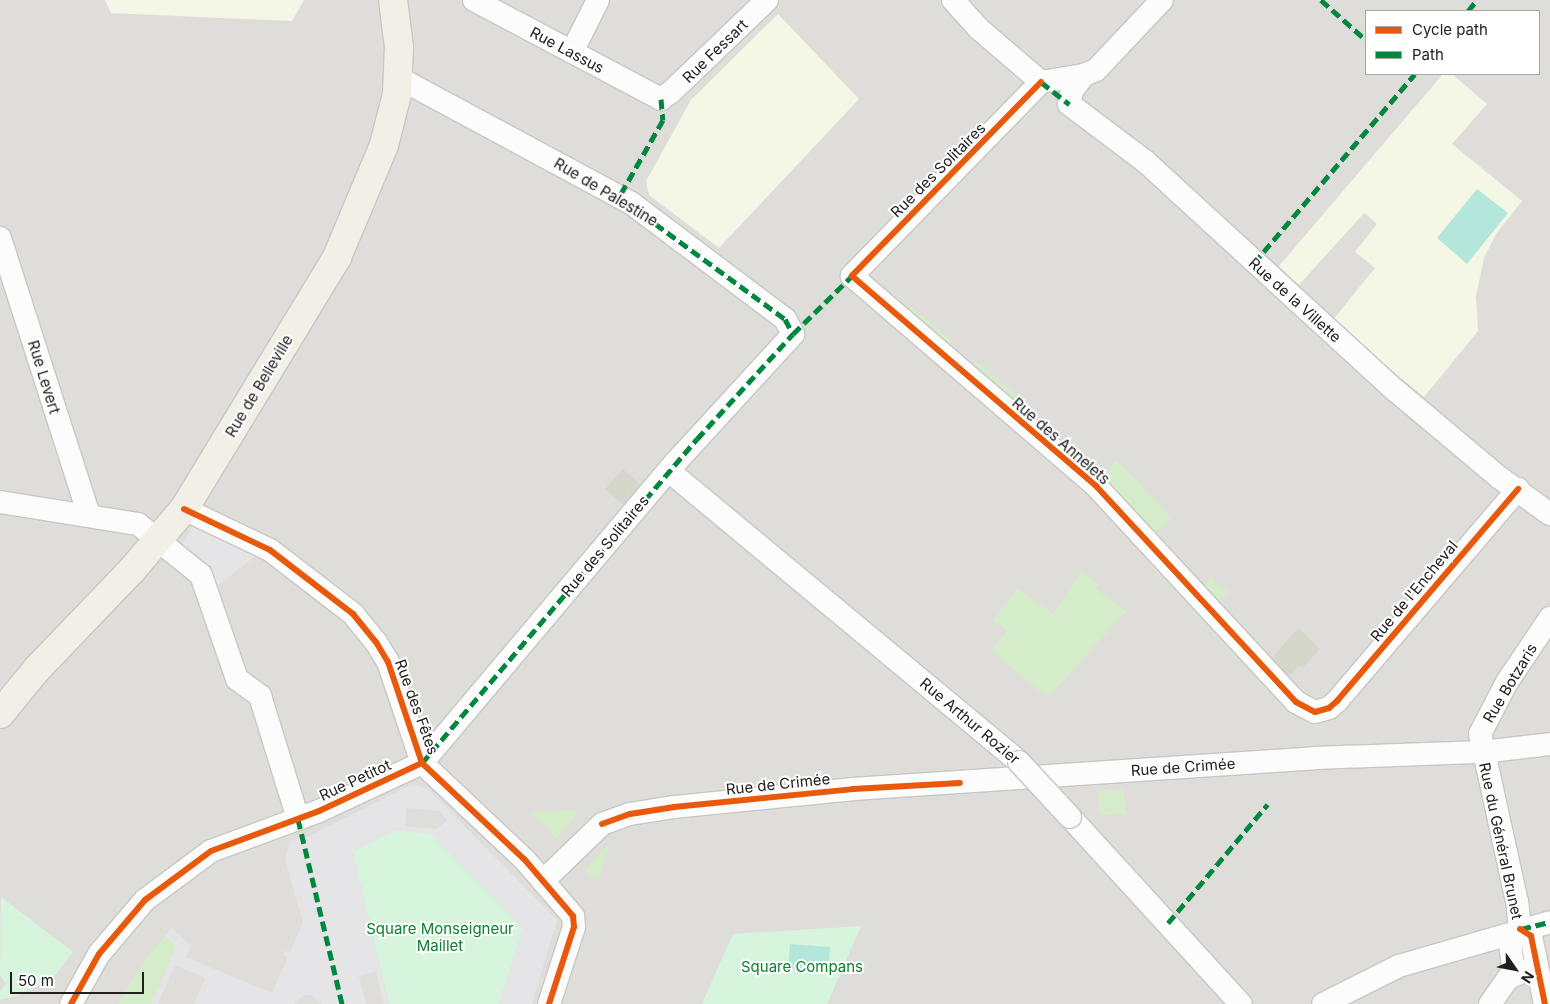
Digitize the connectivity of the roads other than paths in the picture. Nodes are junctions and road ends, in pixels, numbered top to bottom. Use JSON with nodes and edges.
{"nodes":[{"id":1,"x":393,"y":0,"type":"edge"},
{"id":2,"x":474,"y":0,"type":"edge"},
{"id":3,"x":598,"y":0,"type":"edge"},
{"id":4,"x":767,"y":0,"type":"edge"},
{"id":5,"x":953,"y":0,"type":"edge"},
{"id":6,"x":1162,"y":0,"type":"edge"},
{"id":7,"x":572,"y":52,"type":"junction"},
{"id":8,"x":1084,"y":76,"type":"junction"},
{"id":9,"x":399,"y":78,"type":"junction"},
{"id":10,"x":1041,"y":82,"type":"junction"},
{"id":11,"x":661,"y":99,"type":"joint"},
{"id":12,"x":0,"y":238,"type":"edge"},
{"id":13,"x":852,"y":276,"type":"joint"},
{"id":14,"x":793,"y":334,"type":"joint"},
{"id":15,"x":669,"y":471,"type":"junction"},
{"id":16,"x":1518,"y":490,"type":"junction"},
{"id":17,"x":0,"y":502,"type":"edge"},
{"id":18,"x":184,"y":509,"type":"junction"},
{"id":19,"x":1550,"y":514,"type":"edge"},
{"id":20,"x":89,"y":516,"type":"junction"},
{"id":21,"x":158,"y":538,"type":"junction"},
{"id":22,"x":1550,"y":618,"type":"edge"},
{"id":23,"x":1329,"y":708,"type":"joint"},
{"id":24,"x":0,"y":714,"type":"edge"},
{"id":25,"x":1550,"y":744,"type":"edge"},
{"id":26,"x":1482,"y":752,"type":"junction"},
{"id":27,"x":422,"y":763,"type":"junction"},
{"id":28,"x":298,"y":819,"type":"junction"},
{"id":29,"x":543,"y":881,"type":"junction"},
{"id":30,"x":1550,"y":922,"type":"edge"},
{"id":31,"x":1520,"y":930,"type":"junction"},
{"id":32,"x":1538,"y":967,"type":"junction"},
{"id":33,"x":1514,"y":973,"type":"junction"},
{"id":34,"x":71,"y":1004,"type":"edge"},
{"id":35,"x":549,"y":1004,"type":"edge"},
{"id":36,"x":1241,"y":1004,"type":"edge"},
{"id":37,"x":1323,"y":1004,"type":"edge"},
{"id":38,"x":1490,"y":1004,"type":"edge"},
{"id":39,"x":1545,"y":1004,"type":"edge"}],
"edges":[{"from":1,"to":9,"type":"main road","name":"Rue de Belleville"},
{"from":2,"to":7,"type":"street","name":"Rue Lassus"},
{"from":3,"to":7,"type":"street"},
{"from":4,"to":11,"type":"street","name":"Rue Fessart"},
{"from":5,"to":10,"type":"street"},
{"from":6,"to":8,"type":"street"},
{"from":7,"to":11,"type":"street","name":"Rue Lassus"},
{"from":8,"to":10,"type":"street"},
{"from":8,"to":16,"type":"street","name":"Rue de la Villette"},
{"from":9,"to":14,"type":"street","name":"Rue de Palestine"},
{"from":9,"to":18,"type":"main road","name":"Rue de Belleville"},
{"from":10,"to":13,"type":"street","name":"Rue des Solitaires"},
{"from":12,"to":20,"type":"street","name":"Rue Levert"},
{"from":13,"to":23,"type":"street","name":"Rue des Annelets"},
{"from":14,"to":15,"type":"street","name":"Rue des Solitaires"},
{"from":15,"to":27,"type":"street","name":"Rue des Solitaires"},
{"from":15,"to":36,"type":"street","name":"Rue Arthur Rozier","bridge":true},
{"from":16,"to":19,"type":"street","name":"Rue de la Villette"},
{"from":16,"to":23,"type":"street","name":"Rue de l'Encheval"},
{"from":17,"to":20,"type":"street"},
{"from":18,"to":21,"type":"main road","name":"Rue de Belleville"},
{"from":18,"to":27,"type":"street","name":"Rue des Fêtes"},
{"from":20,"to":21,"type":"street"},
{"from":21,"to":24,"type":"main road","name":"Rue de Belleville"},
{"from":21,"to":28,"type":"street"},
{"from":22,"to":26,"type":"street","name":"Rue Botzaris"},
{"from":25,"to":26,"type":"street","name":"Rue de Crimée"},
{"from":26,"to":29,"type":"street","name":"Rue de Crimée"},
{"from":26,"to":31,"type":"street","name":"Rue du Général Brunet"},
{"from":27,"to":28,"type":"street","name":"Rue Petitot"},
{"from":27,"to":29,"type":"street","name":"Rue des Fêtes"},
{"from":28,"to":34,"type":"street","name":"Rue Petitot"},
{"from":29,"to":35,"type":"street","name":"Rue des Fêtes"},
{"from":30,"to":31,"type":"street"},
{"from":31,"to":32,"type":"street","name":"Rue du Général Brunet"},
{"from":31,"to":33,"type":"street","name":"Rue du Général Brunet"},
{"from":31,"to":37,"type":"street"},
{"from":32,"to":33,"type":"street"},
{"from":32,"to":39,"type":"street","name":"Rue du Général Brunet"},
{"from":33,"to":38,"type":"street"}]}
